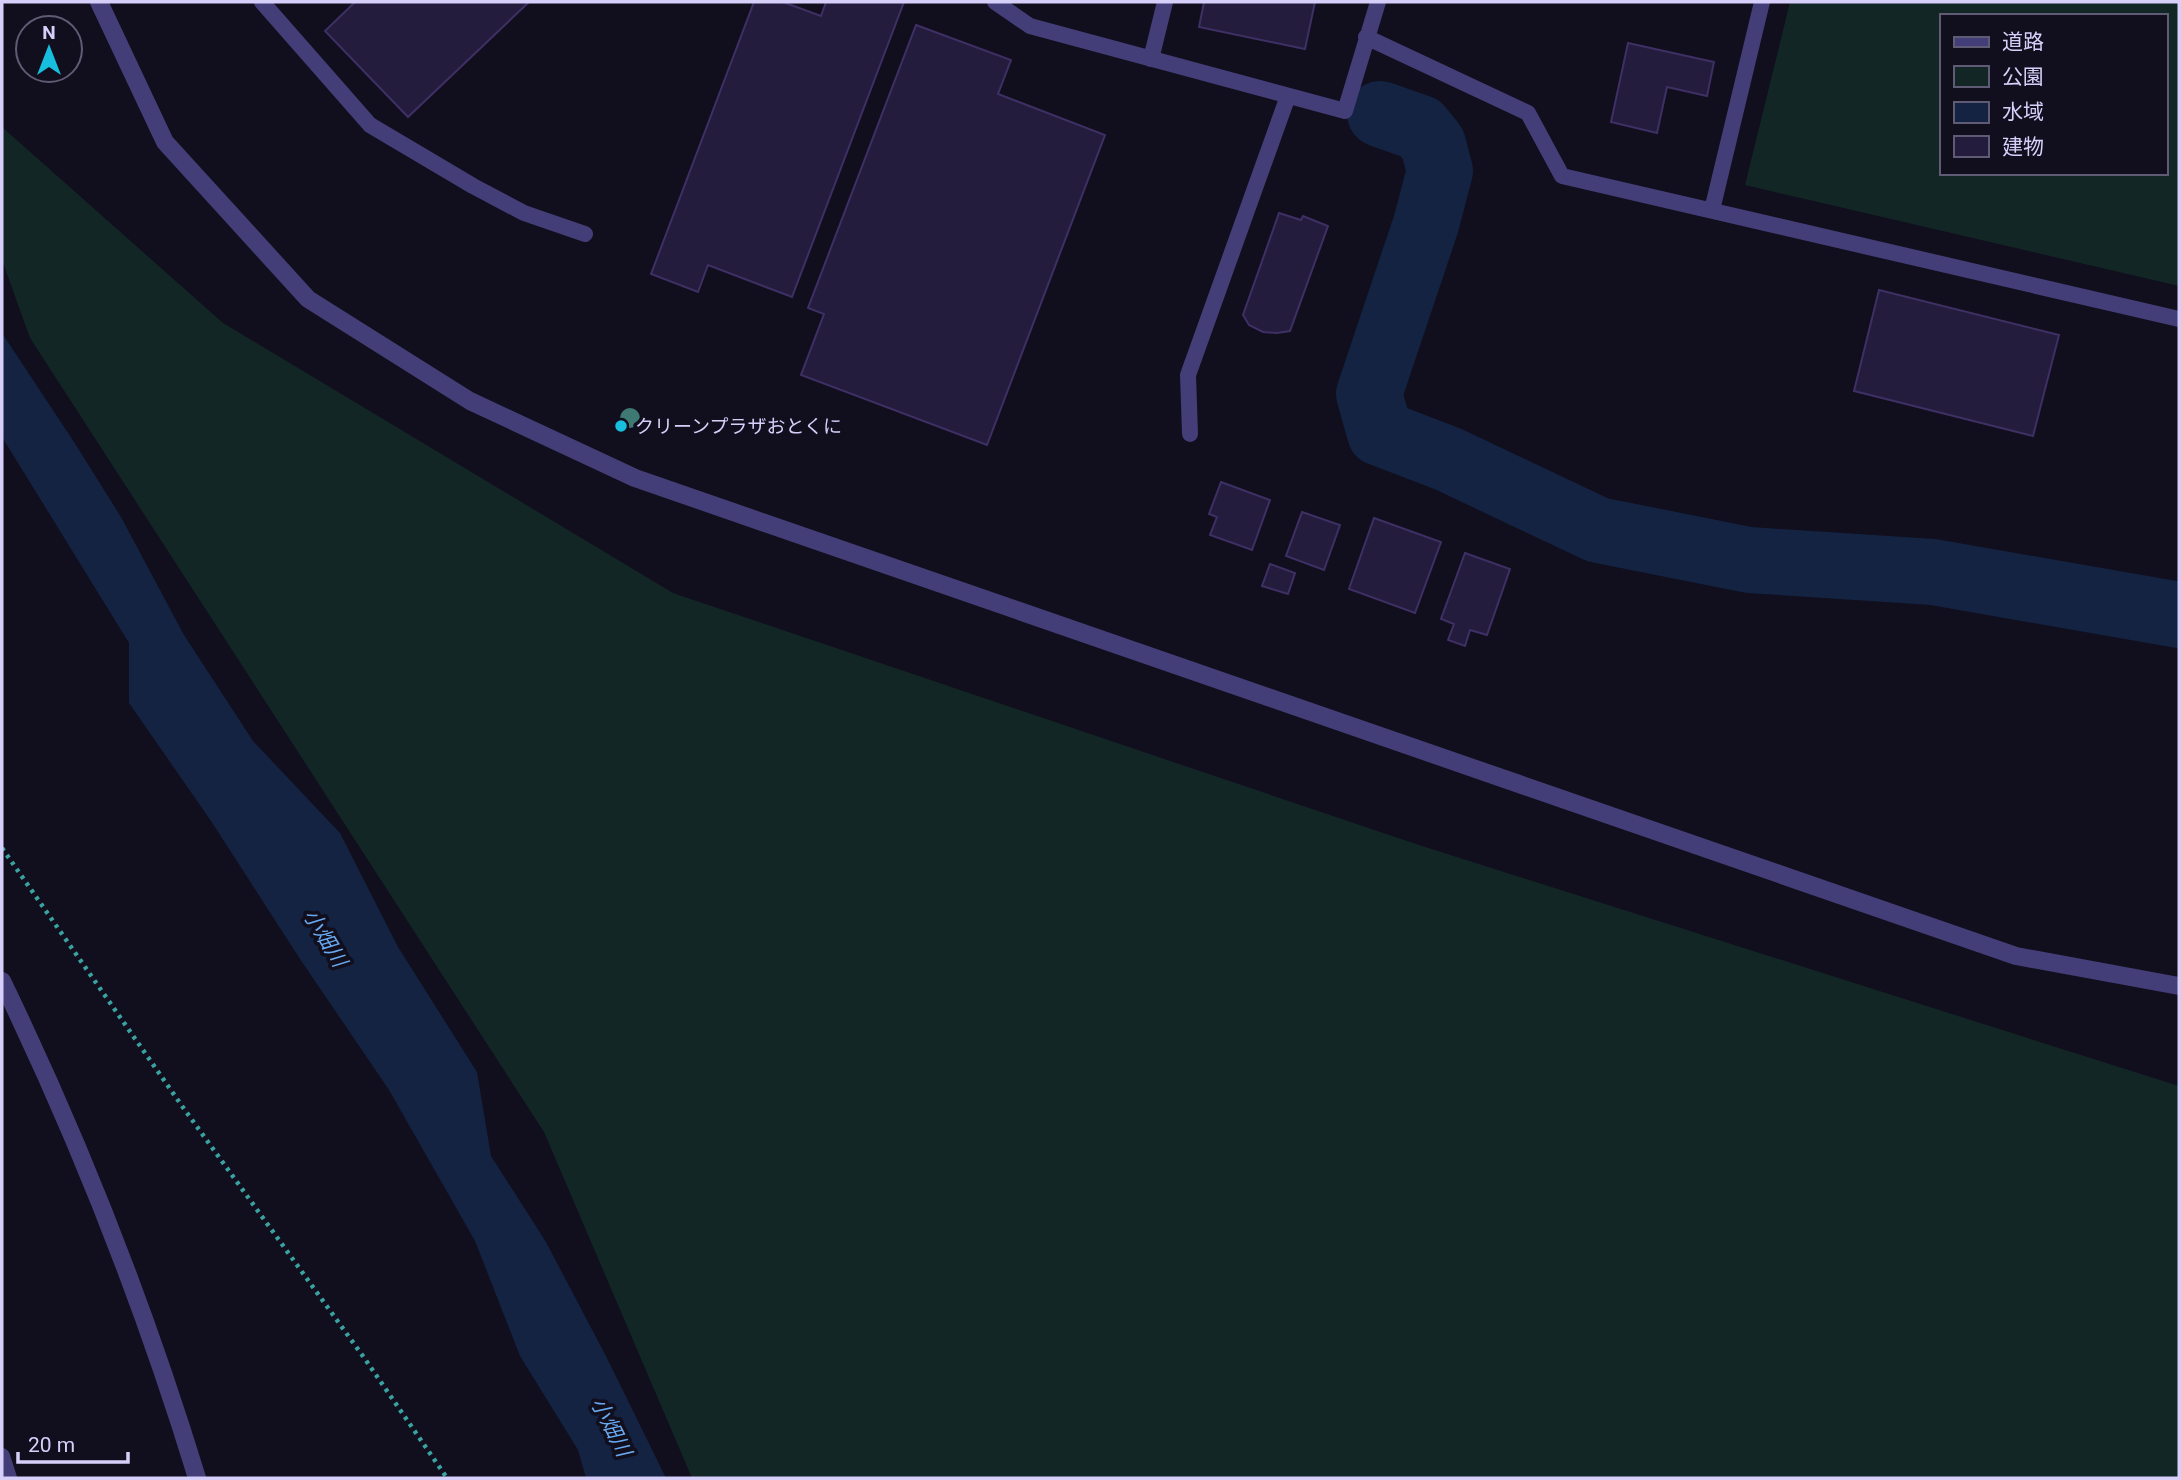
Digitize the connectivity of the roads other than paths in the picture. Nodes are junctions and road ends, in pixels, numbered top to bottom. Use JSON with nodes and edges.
{"nodes":[{"id":1,"x":99,"y":2,"type":"edge"},
{"id":2,"x":262,"y":2,"type":"edge"},
{"id":3,"x":995,"y":2,"type":"edge"},
{"id":4,"x":1165,"y":2,"type":"edge"},
{"id":5,"x":1378,"y":2,"type":"edge"},
{"id":6,"x":1762,"y":2,"type":"edge"},
{"id":7,"x":1366,"y":37,"type":"junction"},
{"id":8,"x":1151,"y":59,"type":"junction"},
{"id":9,"x":1288,"y":96,"type":"junction"},
{"id":10,"x":1712,"y":210,"type":"junction"},
{"id":11,"x":585,"y":234,"type":"dead end"},
{"id":12,"x":2179,"y":319,"type":"edge"},
{"id":13,"x":1190,"y":433,"type":"dead end"},
{"id":14,"x":2,"y":981,"type":"edge"},
{"id":15,"x":2179,"y":986,"type":"edge"},
{"id":16,"x":2,"y":1456,"type":"edge"},
{"id":17,"x":9,"y":1478,"type":"edge"},
{"id":18,"x":197,"y":1478,"type":"edge"}],
"edges":[{"from":1,"to":15,"type":"street"},
{"from":2,"to":11,"type":"lane"},
{"from":3,"to":8,"type":"lane"},
{"from":4,"to":8,"type":"lane"},
{"from":5,"to":7,"type":"lane"},
{"from":6,"to":10,"type":"lane"},
{"from":7,"to":9,"type":"lane"},
{"from":7,"to":10,"type":"lane"},
{"from":8,"to":9,"type":"lane"},
{"from":9,"to":13,"type":"lane"},
{"from":10,"to":12,"type":"lane"},
{"from":14,"to":18,"type":"street"},
{"from":16,"to":17,"type":"lane"}]}
